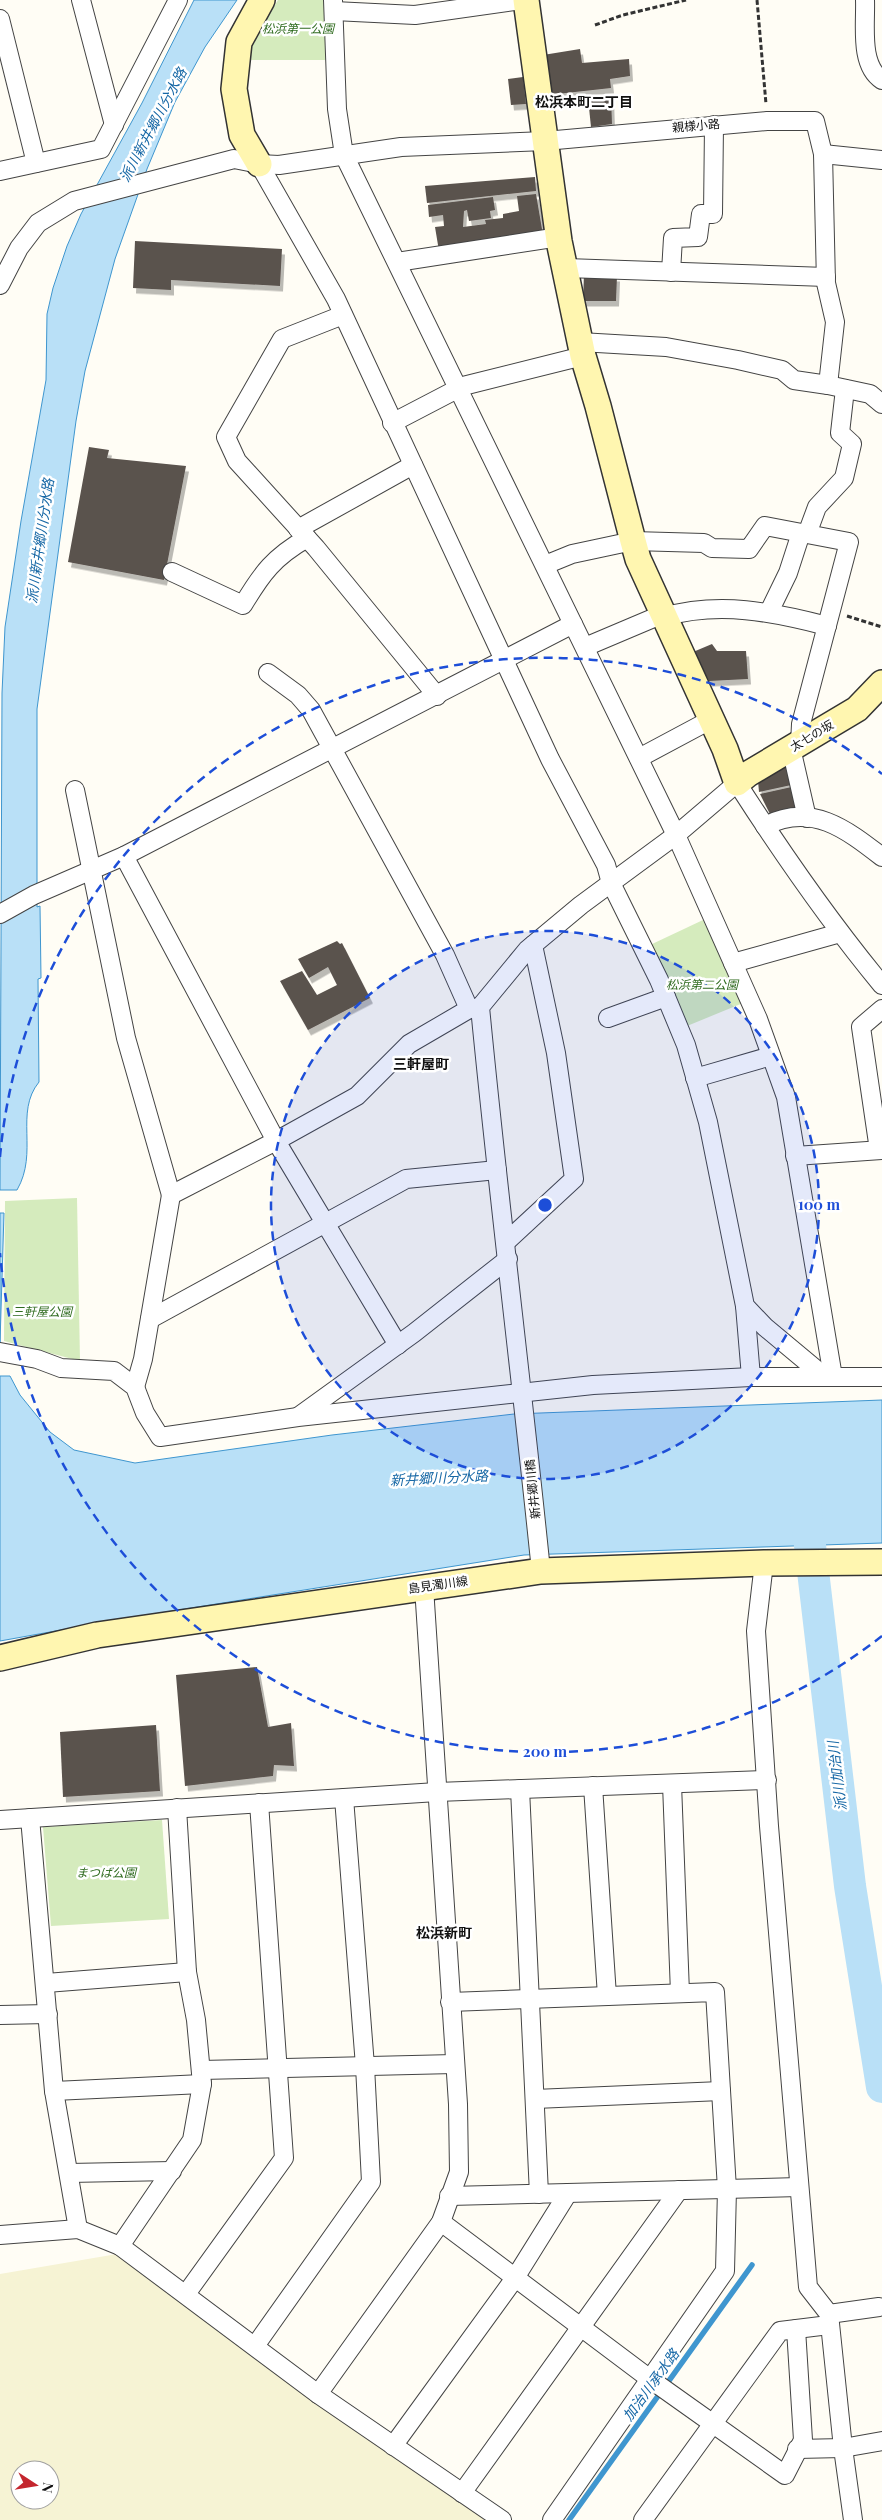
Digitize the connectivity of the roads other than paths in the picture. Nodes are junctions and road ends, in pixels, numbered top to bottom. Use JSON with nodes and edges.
{"nodes":[{"id":1,"x":80,"y":0,"type":"edge"},
{"id":2,"x":165,"y":0,"type":"edge"},
{"id":3,"x":178,"y":0,"type":"edge"},
{"id":4,"x":262,"y":0,"type":"edge"},
{"id":5,"x":520,"y":0,"type":"edge"},
{"id":6,"x":526,"y":0,"type":"edge"},
{"id":7,"x":865,"y":0,"type":"edge"},
{"id":8,"x":334,"y":5,"type":"edge"},
{"id":9,"x":169,"y":17,"type":"junction"},
{"id":10,"x":0,"y":19,"type":"edge"},
{"id":11,"x":874,"y":21,"type":"edge"},
{"id":12,"x":882,"y":80,"type":"edge"},
{"id":13,"x":714,"y":124,"type":"junction"},
{"id":14,"x":114,"y":125,"type":"junction"},
{"id":15,"x":545,"y":141,"type":"junction"},
{"id":16,"x":823,"y":154,"type":"junction"},
{"id":17,"x":344,"y":155,"type":"junction"},
{"id":18,"x":882,"y":160,"type":"edge"},
{"id":19,"x":36,"y":163,"type":"junction"},
{"id":20,"x":259,"y":164,"type":"junction"},
{"id":21,"x":0,"y":171,"type":"edge"},
{"id":22,"x":559,"y":237,"type":"junction"},
{"id":23,"x":397,"y":262,"type":"junction"},
{"id":24,"x":566,"y":268,"type":"junction"},
{"id":25,"x":671,"y":272,"type":"junction"},
{"id":26,"x":826,"y":278,"type":"junction"},
{"id":27,"x":0,"y":285,"type":"edge"},
{"id":28,"x":343,"y":315,"type":"junction"},
{"id":29,"x":581,"y":349,"type":"junction"},
{"id":30,"x":836,"y":387,"type":"junction"},
{"id":31,"x":458,"y":388,"type":"junction"},
{"id":32,"x":882,"y":404,"type":"edge"},
{"id":33,"x":392,"y":423,"type":"junction"},
{"id":34,"x":413,"y":466,"type":"junction"},
{"id":35,"x":303,"y":533,"type":"junction"},
{"id":36,"x":804,"y":534,"type":"junction"},
{"id":37,"x":632,"y":541,"type":"junction"},
{"id":38,"x":545,"y":565,"type":"junction"},
{"id":39,"x":172,"y":572,"type":"dead end"},
{"id":40,"x":770,"y":612,"type":"junction"},
{"id":41,"x":664,"y":615,"type":"junction"},
{"id":42,"x":829,"y":619,"type":"junction"},
{"id":43,"x":574,"y":624,"type":"junction"},
{"id":44,"x":585,"y":647,"type":"junction"},
{"id":45,"x":505,"y":660,"type":"junction"},
{"id":46,"x":268,"y":673,"type":"dead end"},
{"id":47,"x":882,"y":683,"type":"edge"},
{"id":48,"x":436,"y":696,"type":"junction"},
{"id":49,"x":712,"y":719,"type":"junction"},
{"id":50,"x":795,"y":746,"type":"junction"},
{"id":51,"x":331,"y":751,"type":"junction"},
{"id":52,"x":639,"y":758,"type":"junction"},
{"id":53,"x":737,"y":783,"type":"junction"},
{"id":54,"x":75,"y":790,"type":"dead end"},
{"id":55,"x":807,"y":818,"type":"junction"},
{"id":56,"x":765,"y":826,"type":"junction"},
{"id":57,"x":676,"y":835,"type":"junction"},
{"id":58,"x":124,"y":856,"type":"junction"},
{"id":59,"x":882,"y":856,"type":"edge"},
{"id":60,"x":90,"y":871,"type":"junction"},
{"id":61,"x":611,"y":883,"type":"junction"},
{"id":62,"x":0,"y":914,"type":"edge"},
{"id":63,"x":840,"y":933,"type":"junction"},
{"id":64,"x":533,"y":945,"type":"junction"},
{"id":65,"x":733,"y":963,"type":"junction"},
{"id":66,"x":881,"y":981,"type":"edge"},
{"id":67,"x":666,"y":997,"type":"junction"},
{"id":68,"x":474,"y":1008,"type":"junction"},
{"id":69,"x":882,"y":1009,"type":"edge"},
{"id":70,"x":608,"y":1018,"type":"dead end"},
{"id":71,"x":771,"y":1056,"type":"junction"},
{"id":72,"x":696,"y":1078,"type":"junction"},
{"id":73,"x":276,"y":1141,"type":"junction"},
{"id":74,"x":881,"y":1150,"type":"edge"},
{"id":75,"x":795,"y":1156,"type":"junction"},
{"id":76,"x":497,"y":1170,"type":"junction"},
{"id":77,"x":171,"y":1195,"type":"junction"},
{"id":78,"x":326,"y":1224,"type":"junction"},
{"id":79,"x":507,"y":1251,"type":"junction"},
{"id":80,"x":745,"y":1306,"type":"junction"},
{"id":81,"x":150,"y":1319,"type":"junction"},
{"id":82,"x":398,"y":1345,"type":"junction"},
{"id":83,"x":5,"y":1352,"type":"edge"},
{"id":84,"x":751,"y":1377,"type":"junction"},
{"id":85,"x":829,"y":1377,"type":"junction"},
{"id":86,"x":882,"y":1377,"type":"edge"},
{"id":87,"x":134,"y":1387,"type":"junction"},
{"id":88,"x":524,"y":1400,"type":"junction"},
{"id":89,"x":298,"y":1417,"type":"junction"},
{"id":90,"x":540,"y":1560,"type":"junction"},
{"id":91,"x":872,"y":1562,"type":"edge"},
{"id":92,"x":764,"y":1563,"type":"junction"},
{"id":93,"x":424,"y":1587,"type":"junction"},
{"id":94,"x":0,"y":1658,"type":"edge"},
{"id":95,"x":767,"y":1780,"type":"junction"},
{"id":96,"x":672,"y":1784,"type":"junction"},
{"id":97,"x":593,"y":1786,"type":"junction"},
{"id":98,"x":520,"y":1789,"type":"junction"},
{"id":99,"x":437,"y":1792,"type":"junction"},
{"id":100,"x":344,"y":1798,"type":"junction"},
{"id":101,"x":259,"y":1803,"type":"junction"},
{"id":102,"x":176,"y":1808,"type":"junction"},
{"id":103,"x":30,"y":1818,"type":"junction"},
{"id":104,"x":0,"y":1820,"type":"edge"},
{"id":105,"x":187,"y":1972,"type":"junction"},
{"id":106,"x":46,"y":1982,"type":"junction"},
{"id":107,"x":680,"y":1993,"type":"junction"},
{"id":108,"x":606,"y":1996,"type":"junction"},
{"id":109,"x":530,"y":1999,"type":"junction"},
{"id":110,"x":450,"y":2002,"type":"junction"},
{"id":111,"x":48,"y":2014,"type":"junction"},
{"id":112,"x":0,"y":2015,"type":"edge"},
{"id":113,"x":454,"y":2064,"type":"junction"},
{"id":114,"x":365,"y":2066,"type":"junction"},
{"id":115,"x":276,"y":2068,"type":"junction"},
{"id":116,"x":202,"y":2077,"type":"junction"},
{"id":117,"x":54,"y":2091,"type":"junction"},
{"id":118,"x":721,"y":2091,"type":"junction"},
{"id":119,"x":535,"y":2099,"type":"junction"},
{"id":120,"x":172,"y":2171,"type":"junction"},
{"id":121,"x":68,"y":2173,"type":"junction"},
{"id":122,"x":799,"y":2187,"type":"junction"},
{"id":123,"x":727,"y":2188,"type":"junction"},
{"id":124,"x":679,"y":2190,"type":"junction"},
{"id":125,"x":568,"y":2193,"type":"junction"},
{"id":126,"x":539,"y":2194,"type":"junction"},
{"id":127,"x":449,"y":2196,"type":"junction"},
{"id":128,"x":441,"y":2222,"type":"junction"},
{"id":129,"x":78,"y":2229,"type":"junction"},
{"id":130,"x":0,"y":2235,"type":"edge"},
{"id":131,"x":120,"y":2246,"type":"junction"},
{"id":132,"x":515,"y":2278,"type":"junction"},
{"id":133,"x":186,"y":2294,"type":"junction"},
{"id":134,"x":879,"y":2306,"type":"dead end"},
{"id":135,"x":829,"y":2319,"type":"junction"},
{"id":136,"x":580,"y":2328,"type":"junction"},
{"id":137,"x":796,"y":2329,"type":"junction"},
{"id":138,"x":255,"y":2346,"type":"junction"},
{"id":139,"x":650,"y":2379,"type":"junction"},
{"id":140,"x":318,"y":2394,"type":"junction"},
{"id":141,"x":714,"y":2425,"type":"junction"},
{"id":142,"x":882,"y":2441,"type":"edge"},
{"id":143,"x":393,"y":2446,"type":"junction"},
{"id":144,"x":843,"y":2448,"type":"junction"},
{"id":145,"x":797,"y":2449,"type":"junction"},
{"id":146,"x":462,"y":2493,"type":"junction"},
{"id":147,"x":502,"y":2520,"type":"edge"},
{"id":148,"x":552,"y":2520,"type":"edge"},
{"id":149,"x":643,"y":2520,"type":"edge"},
{"id":150,"x":853,"y":2520,"type":"edge"}],
"edges":[{"from":1,"to":14,"type":"street"},
{"from":2,"to":9,"type":"street"},
{"from":3,"to":9,"type":"street"},
{"from":4,"to":20,"type":"street"},
{"from":5,"to":8,"type":"street"},
{"from":6,"to":15,"type":"street"},
{"from":7,"to":11,"type":"street"},
{"from":8,"to":17,"type":"street"},
{"from":9,"to":14,"type":"street"},
{"from":10,"to":19,"type":"street"},
{"from":11,"to":12,"type":"street"},
{"from":13,"to":15,"type":"street","name":"親様小路"},
{"from":13,"to":16,"type":"street","name":"親様小路"},
{"from":13,"to":25,"type":"street"},
{"from":14,"to":19,"type":"street"},
{"from":15,"to":17,"type":"street","name":"親様小路"},
{"from":15,"to":22,"type":"street"},
{"from":16,"to":18,"type":"street"},
{"from":16,"to":26,"type":"street"},
{"from":17,"to":20,"type":"street","name":"親様小路"},
{"from":17,"to":23,"type":"street"},
{"from":19,"to":21,"type":"street"},
{"from":20,"to":27,"type":"street","name":"親様小路"},
{"from":20,"to":28,"type":"street"},
{"from":22,"to":23,"type":"street"},
{"from":22,"to":24,"type":"street"},
{"from":23,"to":31,"type":"street"},
{"from":24,"to":25,"type":"street"},
{"from":24,"to":29,"type":"street"},
{"from":25,"to":26,"type":"street"},
{"from":26,"to":30,"type":"street"},
{"from":28,"to":33,"type":"street"},
{"from":28,"to":35,"type":"street"},
{"from":29,"to":30,"type":"street"},
{"from":29,"to":31,"type":"street"},
{"from":29,"to":37,"type":"street"},
{"from":30,"to":32,"type":"street"},
{"from":30,"to":36,"type":"street"},
{"from":31,"to":33,"type":"street"},
{"from":31,"to":38,"type":"street"},
{"from":33,"to":34,"type":"street"},
{"from":34,"to":35,"type":"street"},
{"from":34,"to":45,"type":"street"},
{"from":35,"to":39,"type":"street"},
{"from":35,"to":48,"type":"street"},
{"from":36,"to":37,"type":"street"},
{"from":36,"to":40,"type":"street"},
{"from":36,"to":42,"type":"street"},
{"from":37,"to":38,"type":"street"},
{"from":37,"to":41,"type":"street"},
{"from":38,"to":43,"type":"street"},
{"from":40,"to":41,"type":"street"},
{"from":40,"to":42,"type":"street"},
{"from":41,"to":44,"type":"street"},
{"from":41,"to":49,"type":"street"},
{"from":42,"to":50,"type":"street"},
{"from":43,"to":44,"type":"street"},
{"from":43,"to":45,"type":"street"},
{"from":44,"to":52,"type":"street"},
{"from":45,"to":48,"type":"street"},
{"from":45,"to":61,"type":"street"},
{"from":46,"to":51,"type":"street","name":"新井郷川橋"},
{"from":47,"to":50,"type":"street","name":"太七の坂"},
{"from":48,"to":51,"type":"street"},
{"from":49,"to":52,"type":"street"},
{"from":49,"to":53,"type":"street"},
{"from":50,"to":53,"type":"street","name":"太七の坂"},
{"from":50,"to":55,"type":"street"},
{"from":51,"to":58,"type":"street"},
{"from":51,"to":68,"type":"street","name":"新井郷川橋"},
{"from":52,"to":57,"type":"street"},
{"from":53,"to":56,"type":"street"},
{"from":53,"to":57,"type":"street"},
{"from":54,"to":60,"type":"street"},
{"from":55,"to":56,"type":"street"},
{"from":55,"to":59,"type":"street"},
{"from":56,"to":63,"type":"street"},
{"from":57,"to":61,"type":"street"},
{"from":57,"to":65,"type":"street"},
{"from":58,"to":60,"type":"street"},
{"from":58,"to":73,"type":"street"},
{"from":60,"to":62,"type":"street"},
{"from":60,"to":77,"type":"street"},
{"from":61,"to":64,"type":"street"},
{"from":61,"to":67,"type":"street"},
{"from":63,"to":65,"type":"street"},
{"from":63,"to":66,"type":"street"},
{"from":64,"to":68,"type":"street"},
{"from":64,"to":79,"type":"street"},
{"from":65,"to":71,"type":"street"},
{"from":67,"to":70,"type":"street"},
{"from":67,"to":72,"type":"street"},
{"from":68,"to":73,"type":"street"},
{"from":68,"to":76,"type":"street","name":"新井郷川橋"},
{"from":69,"to":74,"type":"street"},
{"from":71,"to":72,"type":"street"},
{"from":71,"to":75,"type":"street"},
{"from":72,"to":80,"type":"street"},
{"from":73,"to":77,"type":"street"},
{"from":73,"to":78,"type":"street"},
{"from":74,"to":75,"type":"street"},
{"from":75,"to":85,"type":"street"},
{"from":76,"to":78,"type":"street"},
{"from":76,"to":79,"type":"street","name":"新井郷川橋"},
{"from":77,"to":81,"type":"street"},
{"from":78,"to":81,"type":"street"},
{"from":78,"to":82,"type":"street"},
{"from":79,"to":82,"type":"street"},
{"from":79,"to":88,"type":"street","name":"新井郷川橋"},
{"from":80,"to":84,"type":"street"},
{"from":80,"to":85,"type":"street"},
{"from":81,"to":87,"type":"street"},
{"from":82,"to":89,"type":"street"},
{"from":83,"to":87,"type":"street"},
{"from":84,"to":85,"type":"street"},
{"from":84,"to":88,"type":"street"},
{"from":85,"to":86,"type":"street"},
{"from":87,"to":89,"type":"street"},
{"from":88,"to":89,"type":"street"},
{"from":88,"to":90,"type":"street","name":"新井郷川橋"},
{"from":90,"to":92,"type":"street","name":"島見濁川線"},
{"from":90,"to":93,"type":"street","name":"島見濁川線"},
{"from":91,"to":92,"type":"street","name":"島見濁川線"},
{"from":92,"to":95,"type":"street"},
{"from":93,"to":94,"type":"street","name":"島見濁川線"},
{"from":93,"to":99,"type":"street"},
{"from":95,"to":96,"type":"street"},
{"from":95,"to":122,"type":"street"},
{"from":96,"to":97,"type":"street"},
{"from":96,"to":107,"type":"street"},
{"from":97,"to":98,"type":"street"},
{"from":97,"to":108,"type":"street"},
{"from":98,"to":99,"type":"street"},
{"from":98,"to":109,"type":"street"},
{"from":99,"to":100,"type":"street"},
{"from":99,"to":110,"type":"street"},
{"from":100,"to":101,"type":"street"},
{"from":100,"to":114,"type":"street"},
{"from":101,"to":102,"type":"street"},
{"from":101,"to":115,"type":"street"},
{"from":102,"to":103,"type":"street"},
{"from":102,"to":105,"type":"street"},
{"from":103,"to":104,"type":"street"},
{"from":103,"to":106,"type":"street"},
{"from":105,"to":106,"type":"street"},
{"from":105,"to":116,"type":"street"},
{"from":106,"to":111,"type":"street"},
{"from":107,"to":108,"type":"street"},
{"from":107,"to":118,"type":"street"},
{"from":108,"to":109,"type":"street"},
{"from":109,"to":110,"type":"street"},
{"from":109,"to":119,"type":"street"},
{"from":110,"to":113,"type":"street"},
{"from":111,"to":112,"type":"street"},
{"from":111,"to":117,"type":"street"},
{"from":113,"to":114,"type":"street"},
{"from":113,"to":127,"type":"street"},
{"from":114,"to":115,"type":"street"},
{"from":114,"to":138,"type":"street"},
{"from":115,"to":116,"type":"street"},
{"from":115,"to":133,"type":"street"},
{"from":116,"to":117,"type":"street"},
{"from":116,"to":120,"type":"street"},
{"from":117,"to":121,"type":"street"},
{"from":118,"to":119,"type":"street"},
{"from":118,"to":123,"type":"street"},
{"from":119,"to":126,"type":"street"},
{"from":120,"to":121,"type":"street"},
{"from":120,"to":131,"type":"street"},
{"from":121,"to":129,"type":"street"},
{"from":122,"to":123,"type":"street"},
{"from":122,"to":135,"type":"street"},
{"from":123,"to":124,"type":"street"},
{"from":123,"to":139,"type":"street"},
{"from":124,"to":125,"type":"street"},
{"from":124,"to":136,"type":"street"},
{"from":125,"to":126,"type":"street"},
{"from":125,"to":132,"type":"street"},
{"from":126,"to":127,"type":"street"},
{"from":127,"to":128,"type":"street"},
{"from":128,"to":132,"type":"street"},
{"from":128,"to":140,"type":"street"},
{"from":129,"to":130,"type":"street"},
{"from":129,"to":131,"type":"street"},
{"from":131,"to":133,"type":"street"},
{"from":132,"to":136,"type":"street"},
{"from":132,"to":143,"type":"street"},
{"from":133,"to":138,"type":"street"},
{"from":134,"to":135,"type":"street"},
{"from":135,"to":137,"type":"street"},
{"from":135,"to":144,"type":"street"},
{"from":136,"to":139,"type":"street"},
{"from":136,"to":146,"type":"street"},
{"from":137,"to":141,"type":"street"},
{"from":137,"to":145,"type":"street"},
{"from":138,"to":140,"type":"street"},
{"from":139,"to":141,"type":"street"},
{"from":139,"to":148,"type":"street"},
{"from":140,"to":143,"type":"street"},
{"from":141,"to":145,"type":"street"},
{"from":141,"to":149,"type":"street"},
{"from":142,"to":144,"type":"street"},
{"from":143,"to":146,"type":"street"},
{"from":144,"to":145,"type":"street"},
{"from":144,"to":150,"type":"street"},
{"from":146,"to":147,"type":"street"}]}
